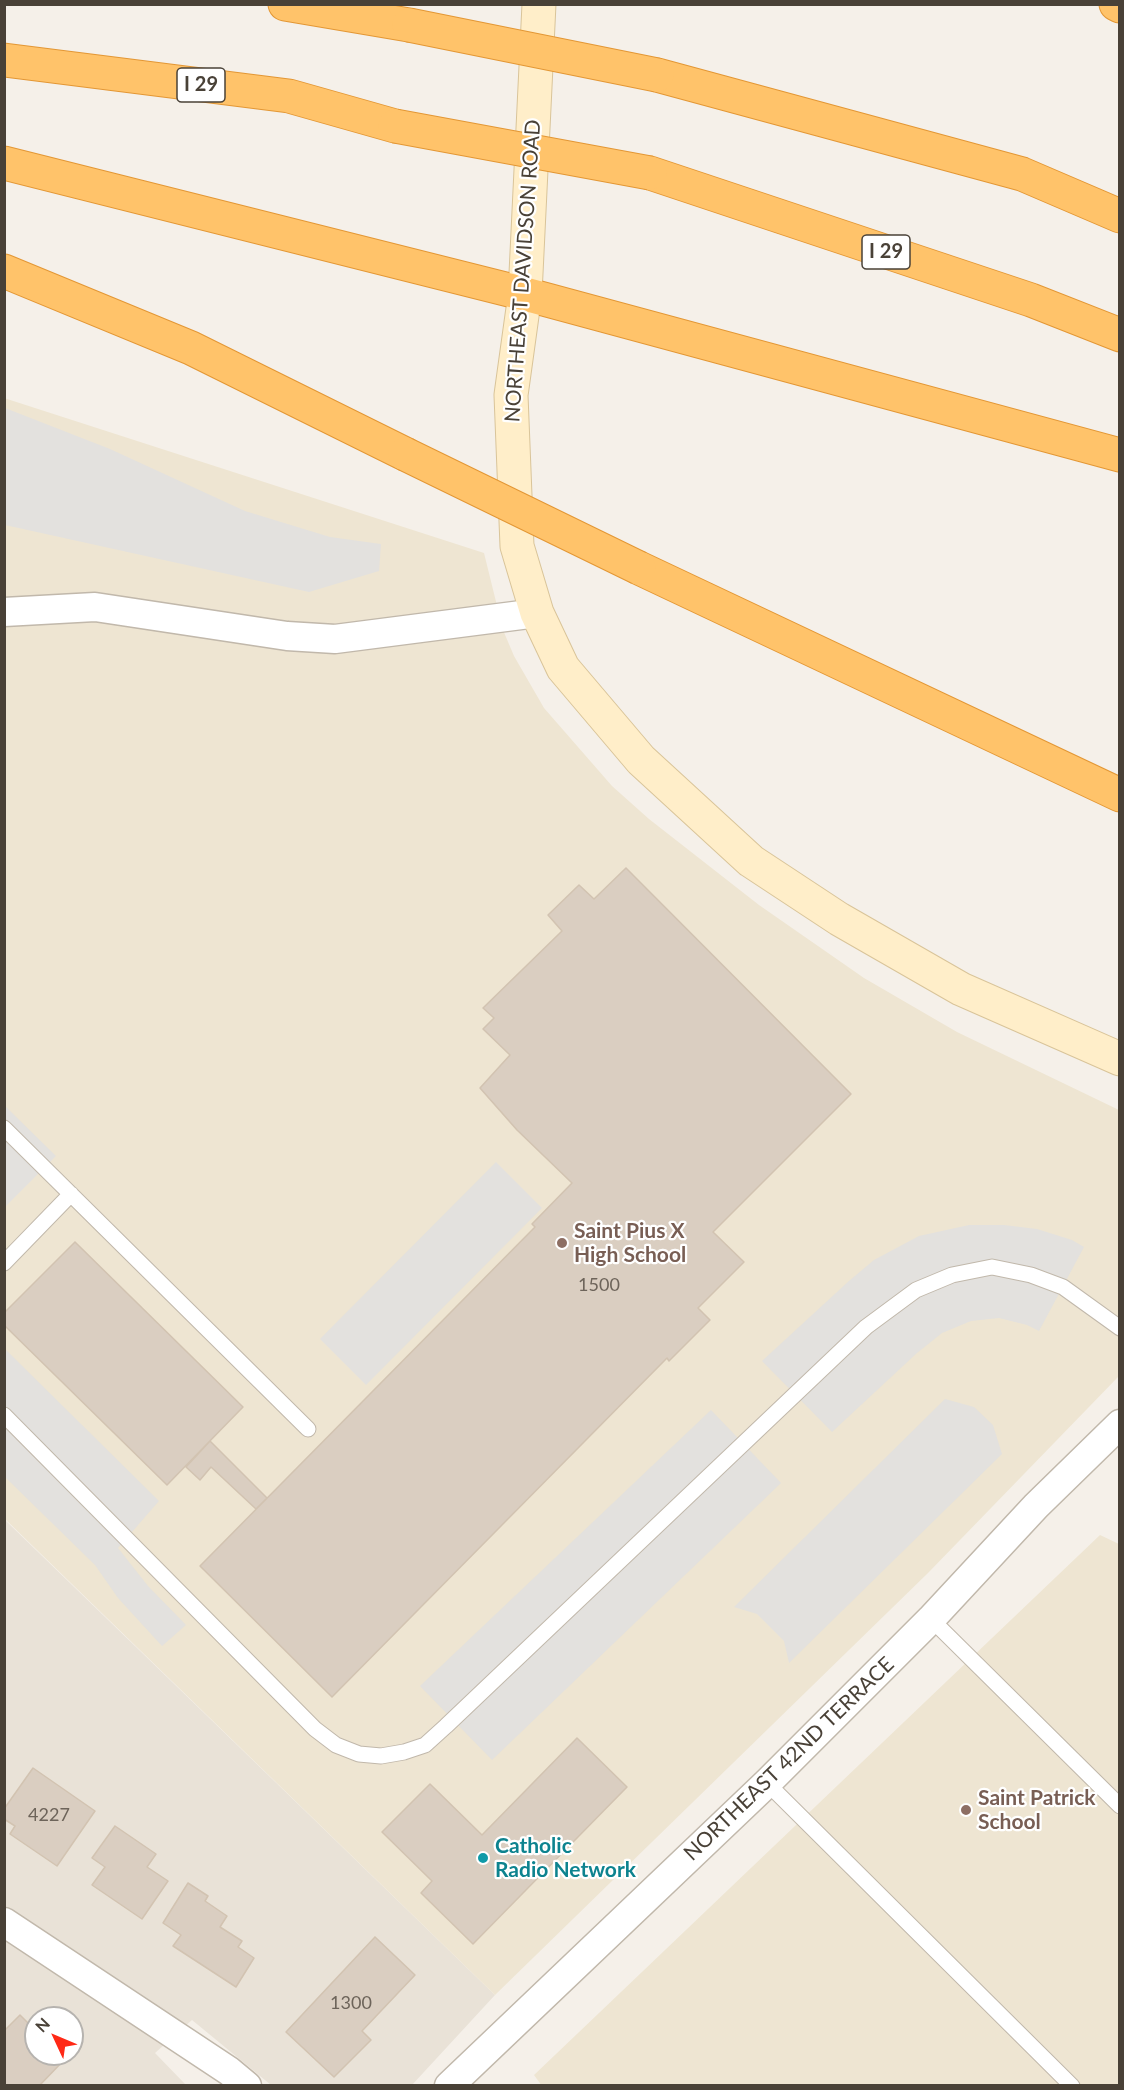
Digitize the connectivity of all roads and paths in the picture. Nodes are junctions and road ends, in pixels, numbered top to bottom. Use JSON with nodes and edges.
{"nodes":[{"id":1,"x":285,"y":4,"type":"edge"},
{"id":2,"x":539,"y":4,"type":"edge"},
{"id":3,"x":4,"y":60,"type":"edge"},
{"id":4,"x":4,"y":163,"type":"edge"},
{"id":5,"x":1022,"y":174,"type":"junction"},
{"id":6,"x":1119,"y":194,"type":"edge"},
{"id":7,"x":1119,"y":216,"type":"edge"},
{"id":8,"x":4,"y":271,"type":"edge"},
{"id":9,"x":525,"y":294,"type":"junction"},
{"id":10,"x":1119,"y":335,"type":"edge"},
{"id":11,"x":1119,"y":455,"type":"edge"},
{"id":12,"x":4,"y":612,"type":"edge"},
{"id":13,"x":537,"y":613,"type":"junction"},
{"id":14,"x":1119,"y":795,"type":"edge"},
{"id":15,"x":1119,"y":1059,"type":"edge"},
{"id":16,"x":4,"y":1128,"type":"edge"},
{"id":17,"x":72,"y":1194,"type":"junction"},
{"id":18,"x":4,"y":1263,"type":"edge"},
{"id":19,"x":1119,"y":1328,"type":"edge"},
{"id":20,"x":4,"y":1415,"type":"edge"},
{"id":21,"x":1119,"y":1424,"type":"edge"},
{"id":22,"x":308,"y":1429,"type":"dead end"},
{"id":23,"x":931,"y":1619,"type":"junction"},
{"id":24,"x":767,"y":1783,"type":"junction"},
{"id":25,"x":1119,"y":1806,"type":"edge"},
{"id":26,"x":4,"y":1922,"type":"edge"},
{"id":27,"x":247,"y":2085,"type":"edge"},
{"id":28,"x":449,"y":2085,"type":"edge"},
{"id":29,"x":1072,"y":2085,"type":"edge"}],
"edges":[{"from":1,"to":5,"type":"highway","bridge":true},
{"from":2,"to":9,"type":"street","name":"NORTHEAST DAVIDSON ROAD"},
{"from":3,"to":10,"type":"highway","number":"I 29","bridge":true},
{"from":4,"to":9,"type":"highway"},
{"from":5,"to":6,"type":"highway"},
{"from":5,"to":7,"type":"highway"},
{"from":8,"to":14,"type":"highway","bridge":true},
{"from":9,"to":11,"type":"highway"},
{"from":9,"to":13,"type":"street","name":"NORTHEAST DAVIDSON ROAD"},
{"from":12,"to":13,"type":"street"},
{"from":13,"to":15,"type":"street","name":"NORTHEAST DAVIDSON ROAD"},
{"from":16,"to":17,"type":"lane"},
{"from":17,"to":18,"type":"lane"},
{"from":17,"to":22,"type":"lane"},
{"from":19,"to":20,"type":"lane"},
{"from":21,"to":23,"type":"street","name":"NORTHEAST 42ND TERRACE"},
{"from":23,"to":24,"type":"street","name":"NORTHEAST 42ND TERRACE"},
{"from":23,"to":25,"type":"lane"},
{"from":24,"to":28,"type":"street","name":"NORTHEAST 42ND TERRACE"},
{"from":24,"to":29,"type":"lane"},
{"from":26,"to":27,"type":"street"}]}
